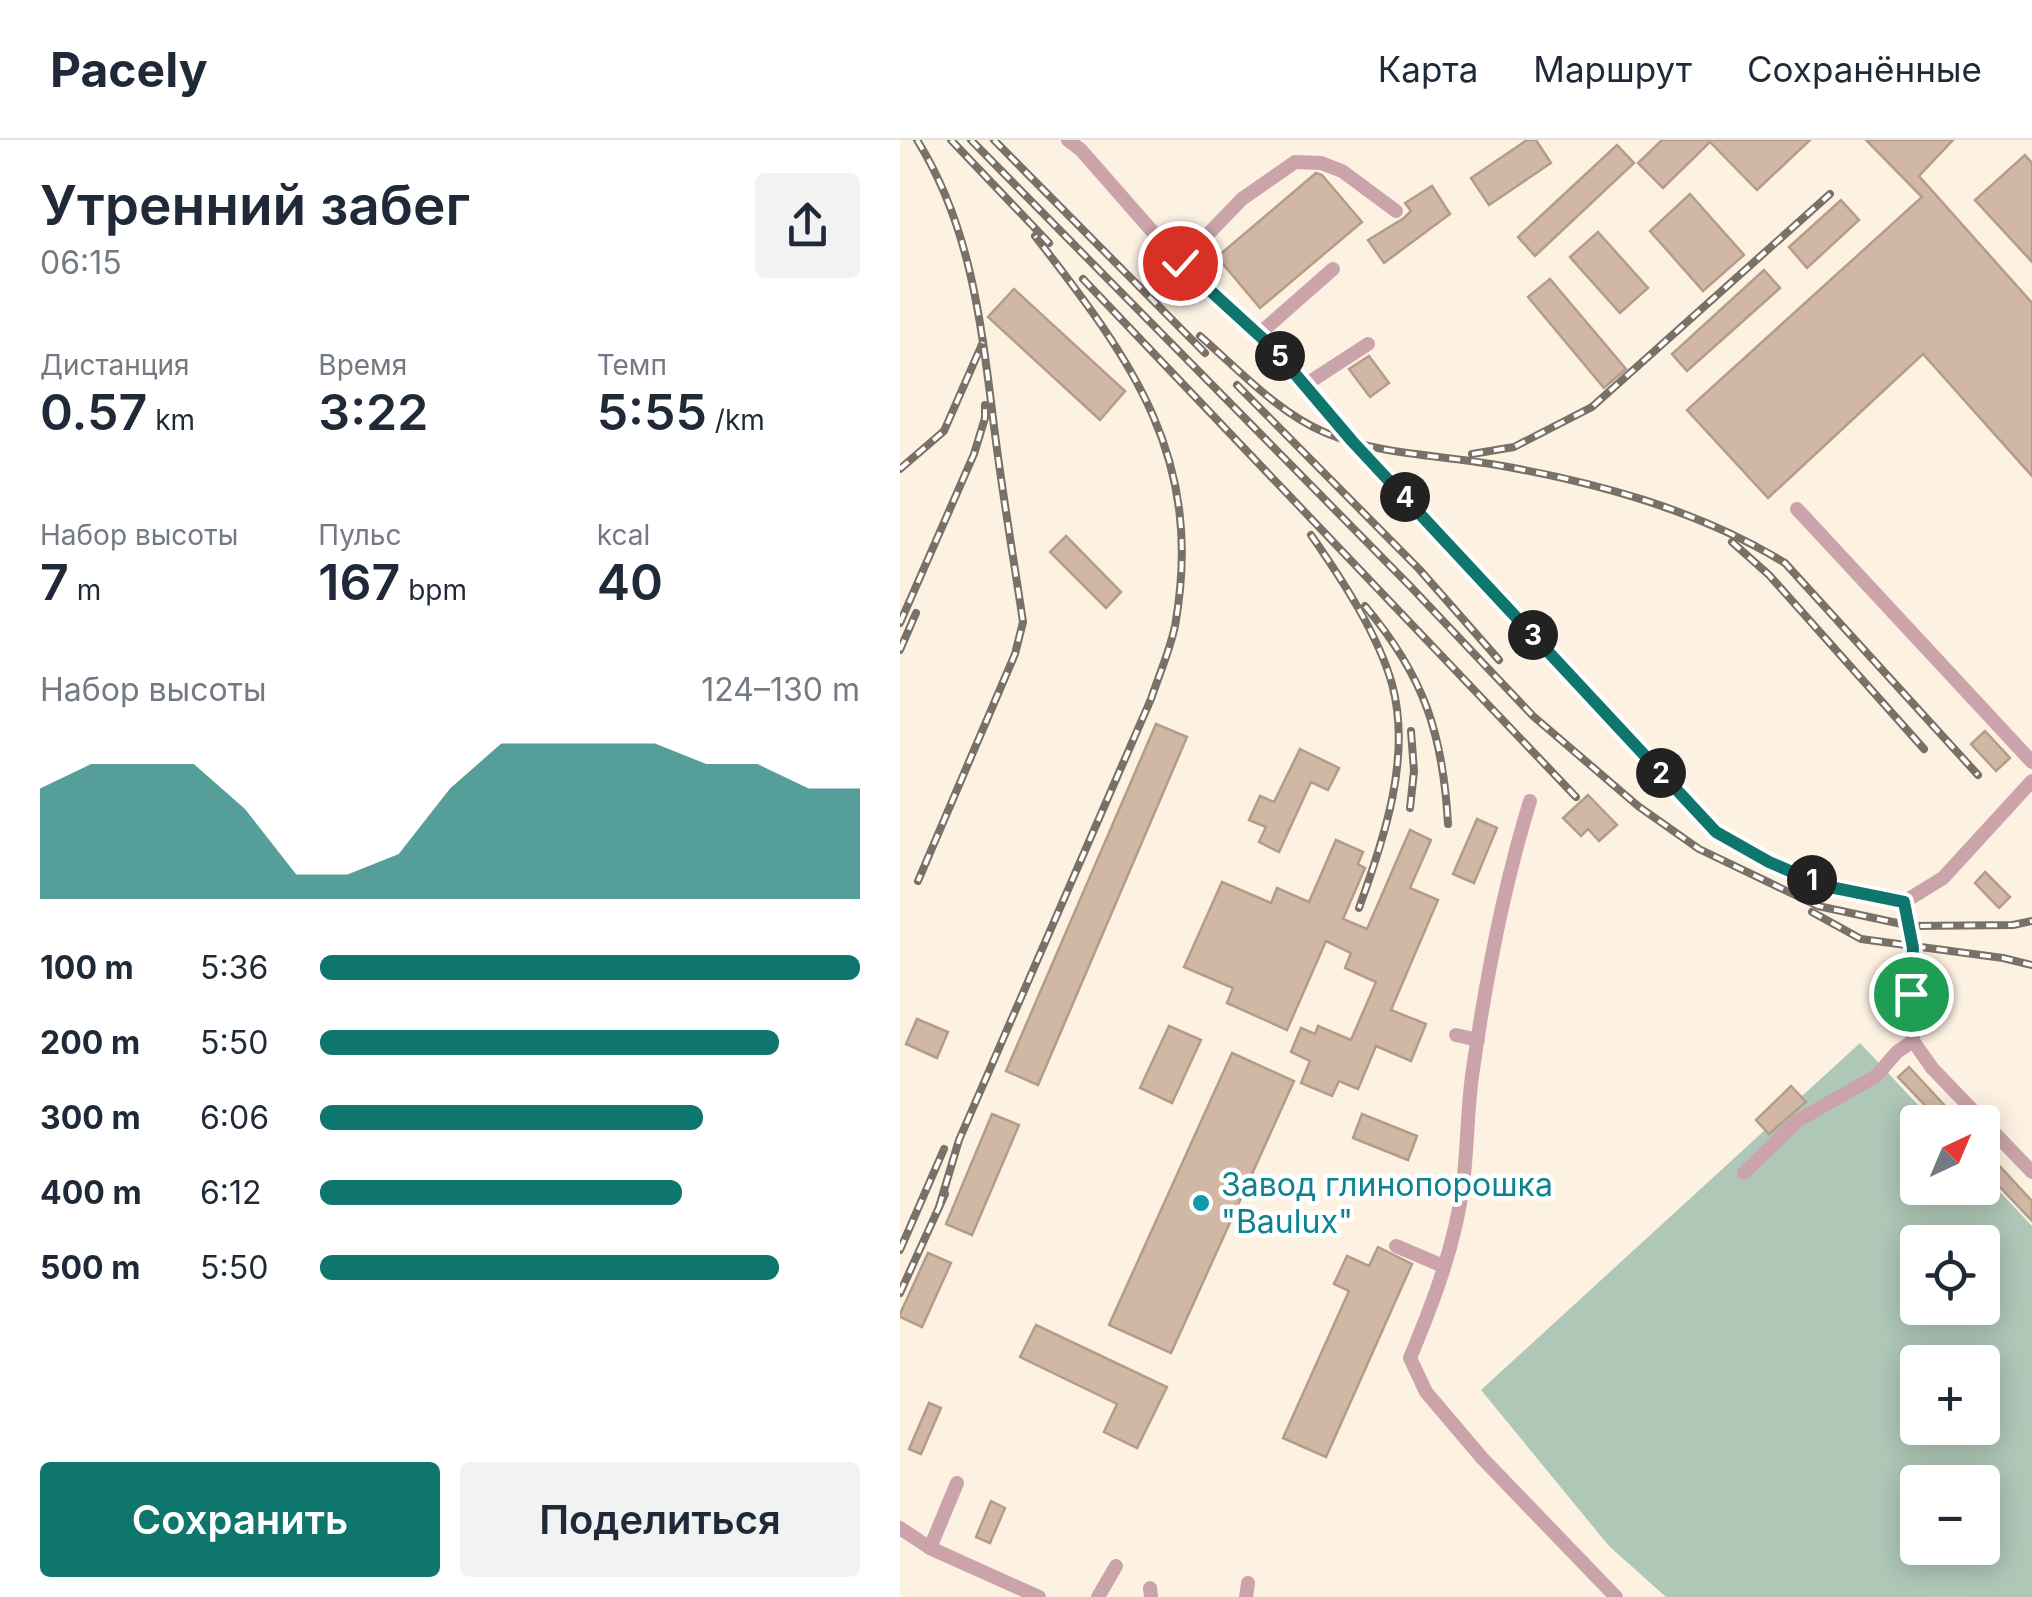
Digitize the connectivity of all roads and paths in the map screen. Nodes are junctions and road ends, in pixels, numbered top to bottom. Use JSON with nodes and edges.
{"nodes":[{"id":1,"x":1068,"y":140,"type":"edge"},
{"id":2,"x":1396,"y":211,"type":"dead end"},
{"id":3,"x":1180,"y":263,"type":"junction"},
{"id":4,"x":1333,"y":269,"type":"dead end"},
{"id":5,"x":1259,"y":334,"type":"junction"},
{"id":6,"x":1368,"y":344,"type":"dead end"},
{"id":7,"x":1305,"y":385,"type":"junction"},
{"id":8,"x":1797,"y":509,"type":"dead end"},
{"id":9,"x":2032,"y":762,"type":"edge"},
{"id":10,"x":2032,"y":780,"type":"edge"},
{"id":11,"x":1530,"y":801,"type":"dead end"},
{"id":12,"x":1904,"y":902,"type":"junction"},
{"id":13,"x":1456,"y":1035,"type":"dead end"},
{"id":14,"x":1478,"y":1040,"type":"junction"},
{"id":15,"x":1914,"y":1041,"type":"junction"},
{"id":16,"x":2032,"y":1172,"type":"edge"},
{"id":17,"x":1744,"y":1173,"type":"dead end"},
{"id":18,"x":1396,"y":1246,"type":"dead end"},
{"id":19,"x":1443,"y":1266,"type":"junction"},
{"id":20,"x":957,"y":1483,"type":"dead end"},
{"id":21,"x":900,"y":1528,"type":"edge"},
{"id":22,"x":930,"y":1548,"type":"junction"},
{"id":23,"x":1116,"y":1566,"type":"dead end"},
{"id":24,"x":1016,"y":1592,"type":"edge"},
{"id":25,"x":1039,"y":1597,"type":"edge"},
{"id":26,"x":1098,"y":1597,"type":"edge"},
{"id":27,"x":1616,"y":1597,"type":"edge"}],
"edges":[{"from":1,"to":3,"type":"street"},
{"from":2,"to":3,"type":"street"},
{"from":3,"to":5,"type":"street"},
{"from":4,"to":5,"type":"street"},
{"from":5,"to":7,"type":"street"},
{"from":6,"to":7,"type":"street"},
{"from":7,"to":12,"type":"street"},
{"from":8,"to":9,"type":"street"},
{"from":10,"to":12,"type":"street"},
{"from":11,"to":14,"type":"street"},
{"from":12,"to":15,"type":"street"},
{"from":13,"to":14,"type":"street"},
{"from":14,"to":19,"type":"street"},
{"from":15,"to":16,"type":"street"},
{"from":15,"to":17,"type":"street"},
{"from":18,"to":19,"type":"street"},
{"from":19,"to":27,"type":"street"},
{"from":20,"to":22,"type":"street"},
{"from":21,"to":22,"type":"street"},
{"from":22,"to":24,"type":"street"},
{"from":23,"to":26,"type":"street"},
{"from":24,"to":25,"type":"street"}]}
